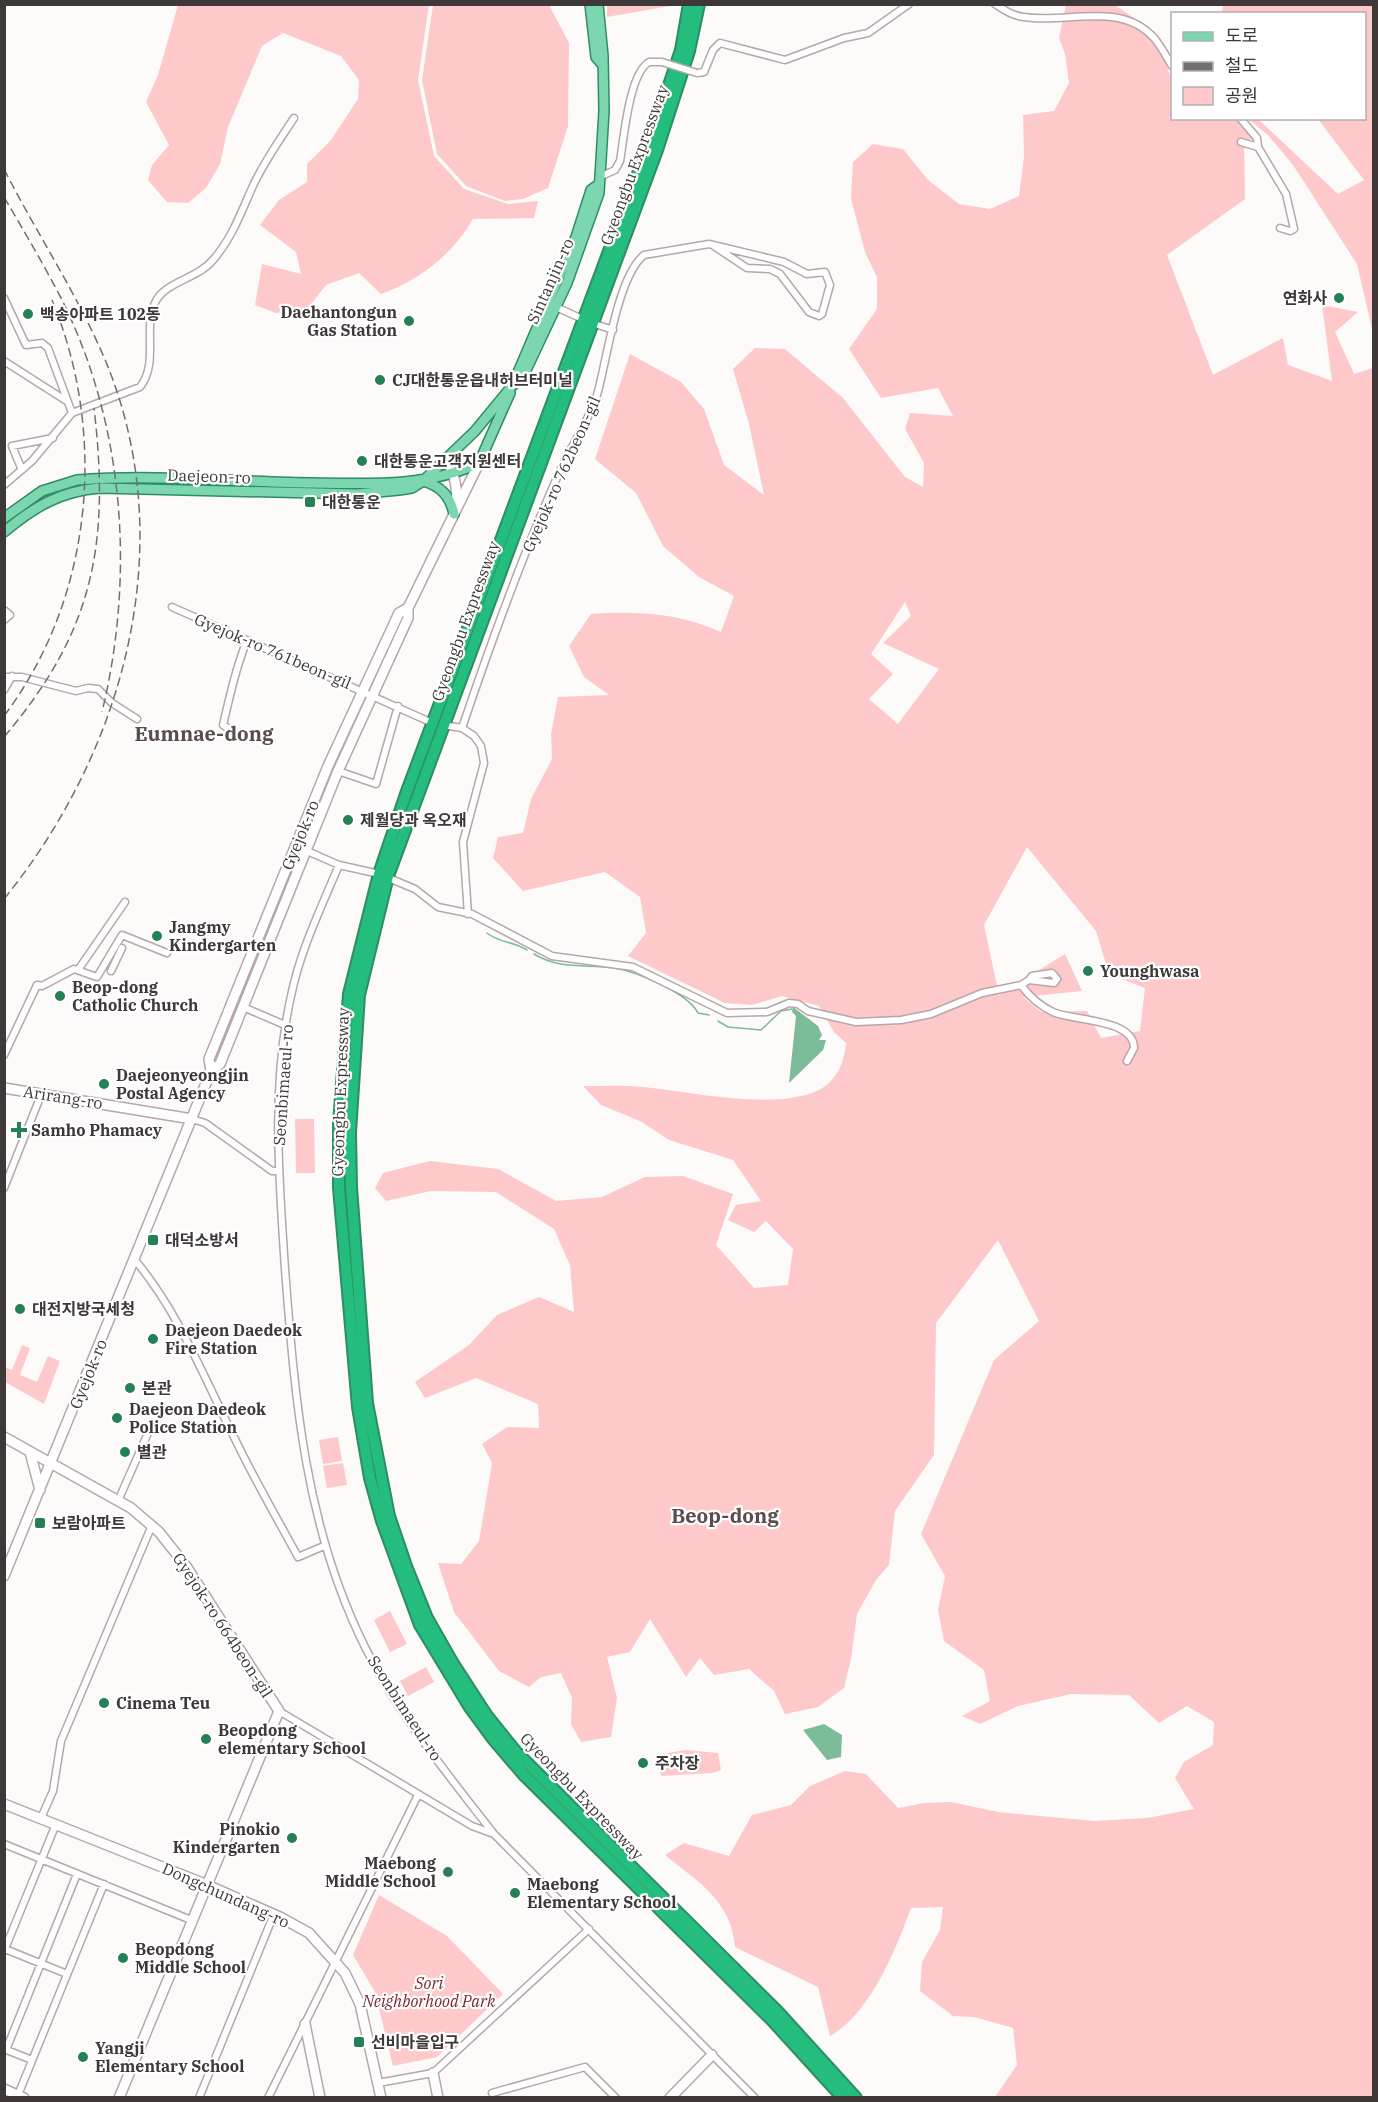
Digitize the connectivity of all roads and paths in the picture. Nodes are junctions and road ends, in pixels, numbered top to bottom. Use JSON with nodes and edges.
{"nodes":[{"id":1,"x":591,"y":4,"type":"edge"},
{"id":2,"x":598,"y":4,"type":"edge"},
{"id":3,"x":689,"y":4,"type":"edge"},
{"id":4,"x":699,"y":4,"type":"edge"},
{"id":5,"x":909,"y":4,"type":"edge"},
{"id":6,"x":995,"y":4,"type":"edge"},
{"id":7,"x":1171,"y":63,"type":"edge"},
{"id":8,"x":602,"y":64,"type":"junction"},
{"id":9,"x":294,"y":118,"type":"dead end"},
{"id":10,"x":1242,"y":120,"type":"edge"},
{"id":11,"x":1241,"y":142,"type":"dead end"},
{"id":12,"x":1258,"y":147,"type":"junction"},
{"id":13,"x":598,"y":181,"type":"junction"},
{"id":14,"x":1280,"y":228,"type":"dead end"},
{"id":15,"x":714,"y":246,"type":"junction"},
{"id":16,"x":4,"y":298,"type":"edge"},
{"id":17,"x":556,"y":307,"type":"junction"},
{"id":18,"x":578,"y":317,"type":"dead end"},
{"id":19,"x":598,"y":325,"type":"dead end"},
{"id":20,"x":613,"y":330,"type":"junction"},
{"id":21,"x":4,"y":362,"type":"edge"},
{"id":22,"x":515,"y":384,"type":"junction"},
{"id":23,"x":65,"y":400,"type":"junction"},
{"id":24,"x":72,"y":413,"type":"junction"},
{"id":25,"x":53,"y":438,"type":"junction"},
{"id":26,"x":446,"y":459,"type":"junction"},
{"id":27,"x":479,"y":463,"type":"junction"},
{"id":28,"x":22,"y":470,"type":"junction"},
{"id":29,"x":454,"y":474,"type":"junction"},
{"id":30,"x":423,"y":481,"type":"junction"},
{"id":31,"x":4,"y":485,"type":"edge"},
{"id":32,"x":454,"y":514,"type":"junction"},
{"id":33,"x":4,"y":518,"type":"edge"},
{"id":34,"x":4,"y":532,"type":"edge"},
{"id":35,"x":172,"y":607,"type":"dead end"},
{"id":36,"x":408,"y":608,"type":"junction"},
{"id":37,"x":4,"y":610,"type":"edge"},
{"id":38,"x":4,"y":620,"type":"edge"},
{"id":39,"x":247,"y":640,"type":"junction"},
{"id":40,"x":8,"y":676,"type":"edge"},
{"id":41,"x":4,"y":690,"type":"edge"},
{"id":42,"x":363,"y":690,"type":"junction"},
{"id":43,"x":374,"y":695,"type":"junction"},
{"id":44,"x":398,"y":705,"type":"junction"},
{"id":45,"x":137,"y":719,"type":"dead end"},
{"id":46,"x":428,"y":721,"type":"dead end"},
{"id":47,"x":443,"y":725,"type":"dead end"},
{"id":48,"x":462,"y":728,"type":"junction"},
{"id":49,"x":229,"y":729,"type":"dead end"},
{"id":50,"x":338,"y":771,"type":"junction"},
{"id":51,"x":307,"y":851,"type":"junction"},
{"id":52,"x":339,"y":865,"type":"junction"},
{"id":53,"x":375,"y":873,"type":"dead end"},
{"id":54,"x":390,"y":879,"type":"dead end"},
{"id":55,"x":125,"y":902,"type":"dead end"},
{"id":56,"x":468,"y":914,"type":"junction"},
{"id":57,"x":122,"y":948,"type":"dead end"},
{"id":58,"x":166,"y":953,"type":"dead end"},
{"id":59,"x":78,"y":970,"type":"junction"},
{"id":60,"x":111,"y":971,"type":"dead end"},
{"id":61,"x":1031,"y":978,"type":"dead end"},
{"id":62,"x":1021,"y":985,"type":"junction"},
{"id":63,"x":243,"y":1007,"type":"junction"},
{"id":64,"x":285,"y":1025,"type":"junction"},
{"id":65,"x":4,"y":1055,"type":"edge"},
{"id":66,"x":1127,"y":1061,"type":"dead end"},
{"id":67,"x":211,"y":1071,"type":"junction"},
{"id":68,"x":4,"y":1088,"type":"edge"},
{"id":69,"x":41,"y":1095,"type":"junction"},
{"id":70,"x":192,"y":1119,"type":"junction"},
{"id":71,"x":278,"y":1171,"type":"junction"},
{"id":72,"x":4,"y":1188,"type":"edge"},
{"id":73,"x":134,"y":1259,"type":"junction"},
{"id":74,"x":148,"y":1433,"type":"dead end"},
{"id":75,"x":4,"y":1437,"type":"edge"},
{"id":76,"x":30,"y":1452,"type":"junction"},
{"id":77,"x":51,"y":1463,"type":"junction"},
{"id":78,"x":40,"y":1490,"type":"junction"},
{"id":79,"x":118,"y":1501,"type":"junction"},
{"id":80,"x":152,"y":1525,"type":"junction"},
{"id":81,"x":324,"y":1546,"type":"junction"},
{"id":82,"x":4,"y":1576,"type":"edge"},
{"id":83,"x":279,"y":1711,"type":"junction"},
{"id":84,"x":418,"y":1795,"type":"junction"},
{"id":85,"x":4,"y":1803,"type":"edge"},
{"id":86,"x":41,"y":1818,"type":"junction"},
{"id":87,"x":56,"y":1824,"type":"junction"},
{"id":88,"x":494,"y":1834,"type":"junction"},
{"id":89,"x":4,"y":1844,"type":"edge"},
{"id":90,"x":42,"y":1859,"type":"junction"},
{"id":91,"x":77,"y":1874,"type":"junction"},
{"id":92,"x":104,"y":1884,"type":"junction"},
{"id":93,"x":205,"y":1884,"type":"junction"},
{"id":94,"x":274,"y":1914,"type":"junction"},
{"id":95,"x":191,"y":1920,"type":"junction"},
{"id":96,"x":589,"y":1929,"type":"junction"},
{"id":97,"x":5,"y":1950,"type":"edge"},
{"id":98,"x":335,"y":1959,"type":"junction"},
{"id":99,"x":41,"y":1963,"type":"junction"},
{"id":100,"x":67,"y":1974,"type":"junction"},
{"id":101,"x":305,"y":2024,"type":"junction"},
{"id":102,"x":5,"y":2050,"type":"edge"},
{"id":103,"x":712,"y":2055,"type":"junction"},
{"id":104,"x":32,"y":2061,"type":"junction"},
{"id":105,"x":433,"y":2073,"type":"junction"},
{"id":106,"x":378,"y":2083,"type":"junction"},
{"id":107,"x":4,"y":2089,"type":"edge"},
{"id":108,"x":492,"y":2093,"type":"dead end"},
{"id":109,"x":21,"y":2096,"type":"edge"},
{"id":110,"x":119,"y":2097,"type":"edge"},
{"id":111,"x":199,"y":2097,"type":"edge"},
{"id":112,"x":268,"y":2097,"type":"edge"},
{"id":113,"x":320,"y":2097,"type":"edge"},
{"id":114,"x":381,"y":2097,"type":"edge"},
{"id":115,"x":438,"y":2097,"type":"edge"},
{"id":116,"x":616,"y":2097,"type":"edge"},
{"id":117,"x":670,"y":2097,"type":"edge"},
{"id":118,"x":755,"y":2097,"type":"edge"},
{"id":119,"x":843,"y":2097,"type":"edge"},
{"id":120,"x":856,"y":2097,"type":"edge"}],
"edges":[{"from":1,"to":8,"type":"main road","name":"Sintanjin-ro"},
{"from":2,"to":8,"type":"main road","name":"Sintanjin-ro"},
{"from":3,"to":119,"type":"highway","name":"Gyeongbu Expressway"},
{"from":4,"to":120,"type":"highway","name":"Gyeongbu Expressway"},
{"from":5,"to":13,"type":"street","bridge":true},
{"from":6,"to":7,"type":"street"},
{"from":8,"to":13,"type":"main road","name":"Sintanjin-ro"},
{"from":9,"to":24,"type":"street"},
{"from":10,"to":12,"type":"street"},
{"from":11,"to":12,"type":"street"},
{"from":12,"to":14,"type":"street"},
{"from":13,"to":17,"type":"main road","name":"Sintanjin-ro"},
{"from":13,"to":22,"type":"main road","name":"Sintanjin-ro"},
{"from":15,"to":15,"type":"street","name":"Gyejok-ro 762beon-gil"},
{"from":15,"to":20,"type":"street","name":"Gyejok-ro 762beon-gil"},
{"from":16,"to":23,"type":"street"},
{"from":17,"to":18,"type":"street"},
{"from":17,"to":22,"type":"main road","name":"Sintanjin-ro"},
{"from":19,"to":20,"type":"street"},
{"from":20,"to":48,"type":"street","name":"Gyejok-ro 762beon-gil"},
{"from":21,"to":23,"type":"street"},
{"from":22,"to":26,"type":"main road"},
{"from":22,"to":27,"type":"main road","name":"Sintanjin-ro"},
{"from":23,"to":24,"type":"street"},
{"from":24,"to":25,"type":"street"},
{"from":25,"to":28,"type":"street"},
{"from":25,"to":28,"type":"street"},
{"from":26,"to":29,"type":"main road"},
{"from":26,"to":30,"type":"main road"},
{"from":27,"to":29,"type":"main road","name":"Daejeon-ro"},
{"from":27,"to":32,"type":"main road","name":"Gyejok-ro"},
{"from":28,"to":31,"type":"street"},
{"from":29,"to":30,"type":"main road","name":"Daejeon-ro"},
{"from":29,"to":32,"type":"main road"},
{"from":30,"to":32,"type":"main road"},
{"from":30,"to":33,"type":"main road","name":"Daejeon-ro"},
{"from":30,"to":34,"type":"main road","name":"Daejeon-ro"},
{"from":32,"to":36,"type":"main road","name":"Gyejok-ro"},
{"from":35,"to":39,"type":"street","name":"Gyejok-ro 761beon-gil"},
{"from":36,"to":42,"type":"main road","name":"Gyejok-ro"},
{"from":36,"to":43,"type":"main road","name":"Gyejok-ro"},
{"from":37,"to":38,"type":"street"},
{"from":39,"to":42,"type":"street","name":"Gyejok-ro 761beon-gil"},
{"from":39,"to":49,"type":"street"},
{"from":40,"to":41,"type":"street"},
{"from":40,"to":45,"type":"street"},
{"from":42,"to":43,"type":"street","name":"Gyejok-ro 761beon-gil"},
{"from":42,"to":67,"type":"main road","name":"Gyejok-ro"},
{"from":43,"to":44,"type":"street"},
{"from":43,"to":50,"type":"main road","name":"Gyejok-ro"},
{"from":44,"to":46,"type":"street"},
{"from":44,"to":50,"type":"street"},
{"from":47,"to":48,"type":"street"},
{"from":48,"to":56,"type":"street"},
{"from":50,"to":51,"type":"main road","name":"Gyejok-ro"},
{"from":51,"to":52,"type":"street"},
{"from":51,"to":63,"type":"main road","name":"Gyejok-ro"},
{"from":52,"to":53,"type":"street"},
{"from":52,"to":64,"type":"street","name":"Seonbimaeul-ro"},
{"from":54,"to":56,"type":"street"},
{"from":55,"to":59,"type":"street"},
{"from":56,"to":62,"type":"street"},
{"from":57,"to":60,"type":"street"},
{"from":58,"to":59,"type":"street"},
{"from":59,"to":65,"type":"street"},
{"from":61,"to":62,"type":"street"},
{"from":62,"to":66,"type":"street"},
{"from":63,"to":64,"type":"street"},
{"from":63,"to":67,"type":"main road","name":"Gyejok-ro"},
{"from":64,"to":71,"type":"street","name":"Seonbimaeul-ro"},
{"from":67,"to":70,"type":"main road","name":"Gyejok-ro"},
{"from":68,"to":69,"type":"main road","name":"Arirang-ro"},
{"from":69,"to":70,"type":"main road","name":"Arirang-ro"},
{"from":69,"to":72,"type":"street"},
{"from":70,"to":71,"type":"street","name":"Seonbimaeul-ro"},
{"from":70,"to":73,"type":"main road","name":"Gyejok-ro"},
{"from":71,"to":81,"type":"street","name":"Seonbimaeul-ro"},
{"from":73,"to":77,"type":"main road","name":"Gyejok-ro"},
{"from":73,"to":81,"type":"street"},
{"from":74,"to":79,"type":"street"},
{"from":75,"to":76,"type":"main road","name":"Gyejok-ro 664beon-gil"},
{"from":76,"to":77,"type":"main road","name":"Gyejok-ro 664beon-gil"},
{"from":76,"to":78,"type":"main road"},
{"from":77,"to":78,"type":"main road","name":"Gyejok-ro"},
{"from":77,"to":79,"type":"main road","name":"Gyejok-ro 664beon-gil"},
{"from":78,"to":82,"type":"main road","name":"Gyejok-ro"},
{"from":79,"to":80,"type":"main road","name":"Gyejok-ro 664beon-gil"},
{"from":80,"to":83,"type":"main road","name":"Gyejok-ro 664beon-gil"},
{"from":80,"to":86,"type":"street"},
{"from":81,"to":88,"type":"street","name":"Seonbimaeul-ro"},
{"from":83,"to":84,"type":"street","name":"Gyejok-ro 664beon-gil"},
{"from":83,"to":93,"type":"main road"},
{"from":84,"to":88,"type":"street","name":"Gyejok-ro 664beon-gil"},
{"from":84,"to":98,"type":"street"},
{"from":85,"to":86,"type":"main road","name":"Dongchundang-ro"},
{"from":86,"to":87,"type":"main road","name":"Dongchundang-ro"},
{"from":87,"to":90,"type":"street"},
{"from":87,"to":93,"type":"main road","name":"Dongchundang-ro"},
{"from":88,"to":96,"type":"street","name":"Seonbimaeul-ro"},
{"from":89,"to":90,"type":"street"},
{"from":90,"to":91,"type":"street"},
{"from":90,"to":97,"type":"street"},
{"from":91,"to":92,"type":"street"},
{"from":91,"to":99,"type":"street"},
{"from":92,"to":95,"type":"street"},
{"from":92,"to":100,"type":"street"},
{"from":93,"to":94,"type":"main road","name":"Dongchundang-ro"},
{"from":93,"to":95,"type":"main road"},
{"from":94,"to":98,"type":"main road","name":"Dongchundang-ro"},
{"from":94,"to":111,"type":"street"},
{"from":95,"to":110,"type":"main road"},
{"from":96,"to":103,"type":"street","name":"Seonbimaeul-ro"},
{"from":96,"to":105,"type":"street"},
{"from":97,"to":99,"type":"street"},
{"from":98,"to":101,"type":"street"},
{"from":98,"to":106,"type":"main road","name":"Dongchundang-ro"},
{"from":99,"to":100,"type":"street"},
{"from":99,"to":102,"type":"street"},
{"from":100,"to":104,"type":"street"},
{"from":101,"to":112,"type":"street"},
{"from":101,"to":113,"type":"main road"},
{"from":102,"to":104,"type":"street"},
{"from":103,"to":117,"type":"main road"},
{"from":103,"to":118,"type":"street","name":"Seonbimaeul-ro"},
{"from":104,"to":109,"type":"street"},
{"from":105,"to":106,"type":"street"},
{"from":105,"to":115,"type":"main road"},
{"from":106,"to":114,"type":"main road","name":"Dongchundang-ro"},
{"from":107,"to":109,"type":"main road"},
{"from":108,"to":116,"type":"street"}]}
